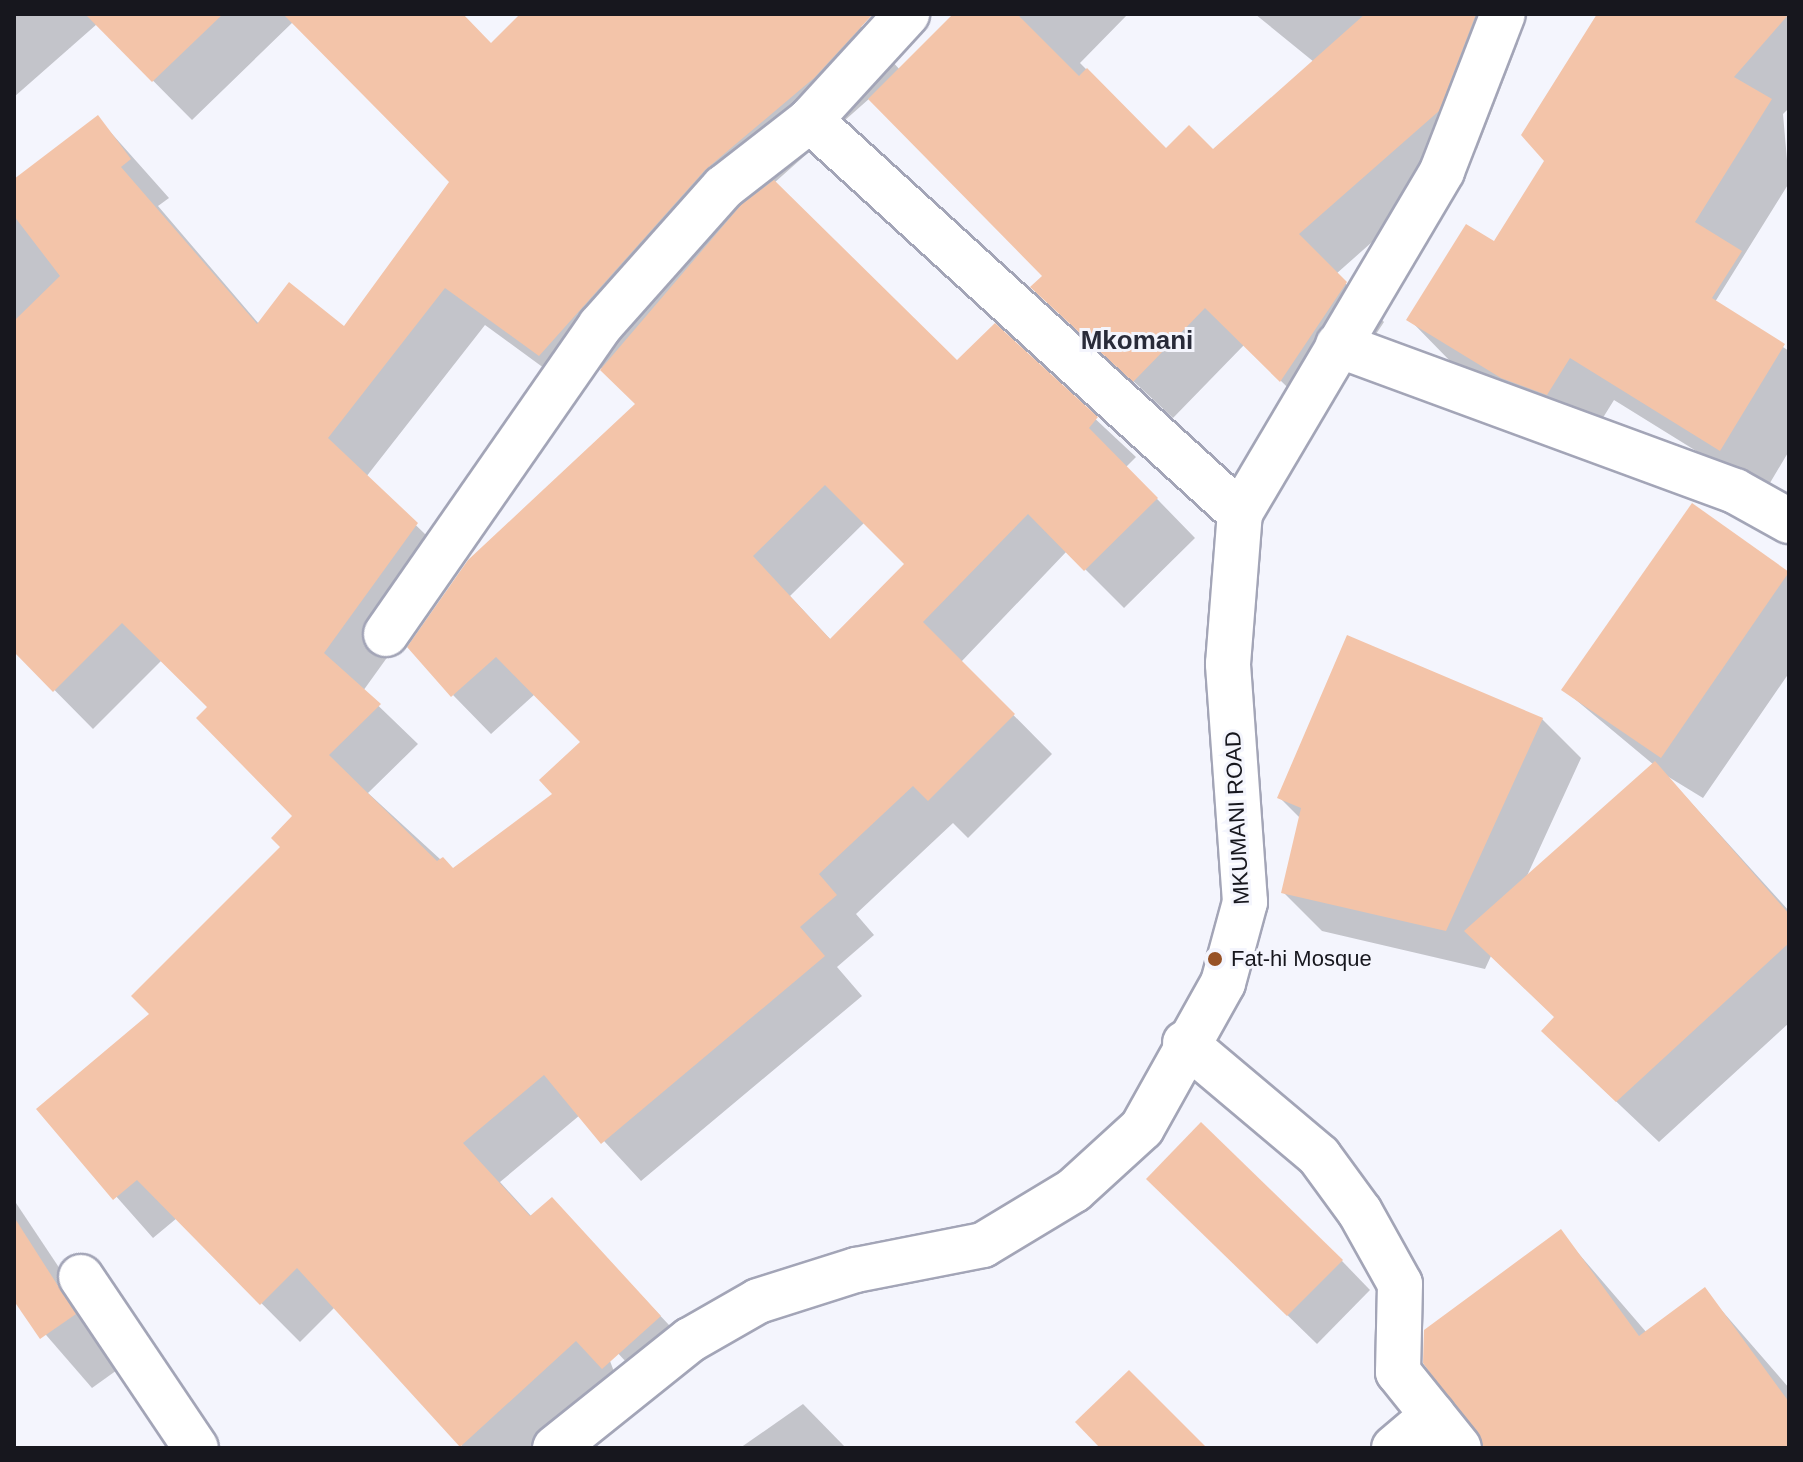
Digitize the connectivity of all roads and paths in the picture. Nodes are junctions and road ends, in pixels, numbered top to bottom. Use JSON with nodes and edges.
{"nodes":[{"id":1,"x":907,"y":14,"type":"edge"},
{"id":2,"x":1503,"y":14,"type":"edge"},
{"id":3,"x":810,"y":120,"type":"junction"},
{"id":4,"x":1338,"y":345,"type":"junction"},
{"id":5,"x":1240,"y":513,"type":"junction"},
{"id":6,"x":1789,"y":521,"type":"edge"},
{"id":7,"x":386,"y":634,"type":"dead end"},
{"id":8,"x":1185,"y":1043,"type":"junction"},
{"id":9,"x":81,"y":1277,"type":"dead end"},
{"id":10,"x":1446,"y":1432,"type":"edge"},
{"id":11,"x":196,"y":1448,"type":"edge"},
{"id":12,"x":555,"y":1448,"type":"edge"},
{"id":13,"x":1394,"y":1448,"type":"edge"}],
"edges":[{"from":1,"to":3,"type":"street"},
{"from":2,"to":4,"type":"street","name":"MKUMANI ROAD"},
{"from":3,"to":5,"type":"street"},
{"from":3,"to":7,"type":"street"},
{"from":4,"to":5,"type":"street","name":"MKUMANI ROAD"},
{"from":4,"to":6,"type":"street"},
{"from":5,"to":8,"type":"street","name":"MKUMANI ROAD"},
{"from":8,"to":10,"type":"street"},
{"from":8,"to":12,"type":"street","name":"MKUMANI ROAD"},
{"from":9,"to":11,"type":"street"},
{"from":10,"to":13,"type":"street"}]}
